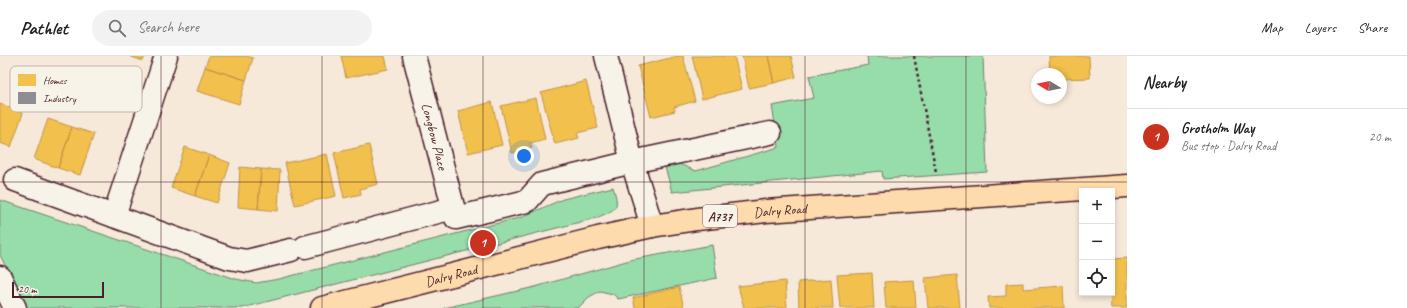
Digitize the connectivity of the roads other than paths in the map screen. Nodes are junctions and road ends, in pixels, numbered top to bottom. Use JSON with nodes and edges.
{"nodes":[{"id":1,"x":166,"y":56,"type":"edge"},
{"id":2,"x":414,"y":56,"type":"edge"},
{"id":3,"x":606,"y":56,"type":"edge"},
{"id":4,"x":770,"y":133,"type":"dead end"},
{"id":5,"x":632,"y":162,"type":"junction"},
{"id":6,"x":15,"y":180,"type":"dead end"},
{"id":7,"x":1127,"y":186,"type":"edge"},
{"id":8,"x":455,"y":213,"type":"junction"},
{"id":9,"x":114,"y":216,"type":"junction"},
{"id":10,"x":652,"y":226,"type":"junction"},
{"id":11,"x":0,"y":277,"type":"edge"},
{"id":12,"x":369,"y":302,"type":"edge"},
{"id":13,"x":15,"y":308,"type":"edge"},
{"id":14,"x":322,"y":308,"type":"edge"}],
"edges":[{"from":1,"to":9,"type":"street"},
{"from":2,"to":8,"type":"street","name":"Longbow Place"},
{"from":3,"to":5,"type":"street"},
{"from":4,"to":5,"type":"street"},
{"from":5,"to":8,"type":"street"},
{"from":5,"to":10,"type":"street"},
{"from":6,"to":9,"type":"street"},
{"from":7,"to":10,"type":"highway","name":"Dalry Road","number":"A737"},
{"from":8,"to":9,"type":"street"},
{"from":10,"to":12,"type":"highway","name":"Dalry Road","number":"A737"},
{"from":11,"to":13,"type":"street"},
{"from":12,"to":14,"type":"highway","name":"Dalry Road","number":"A737"}]}
